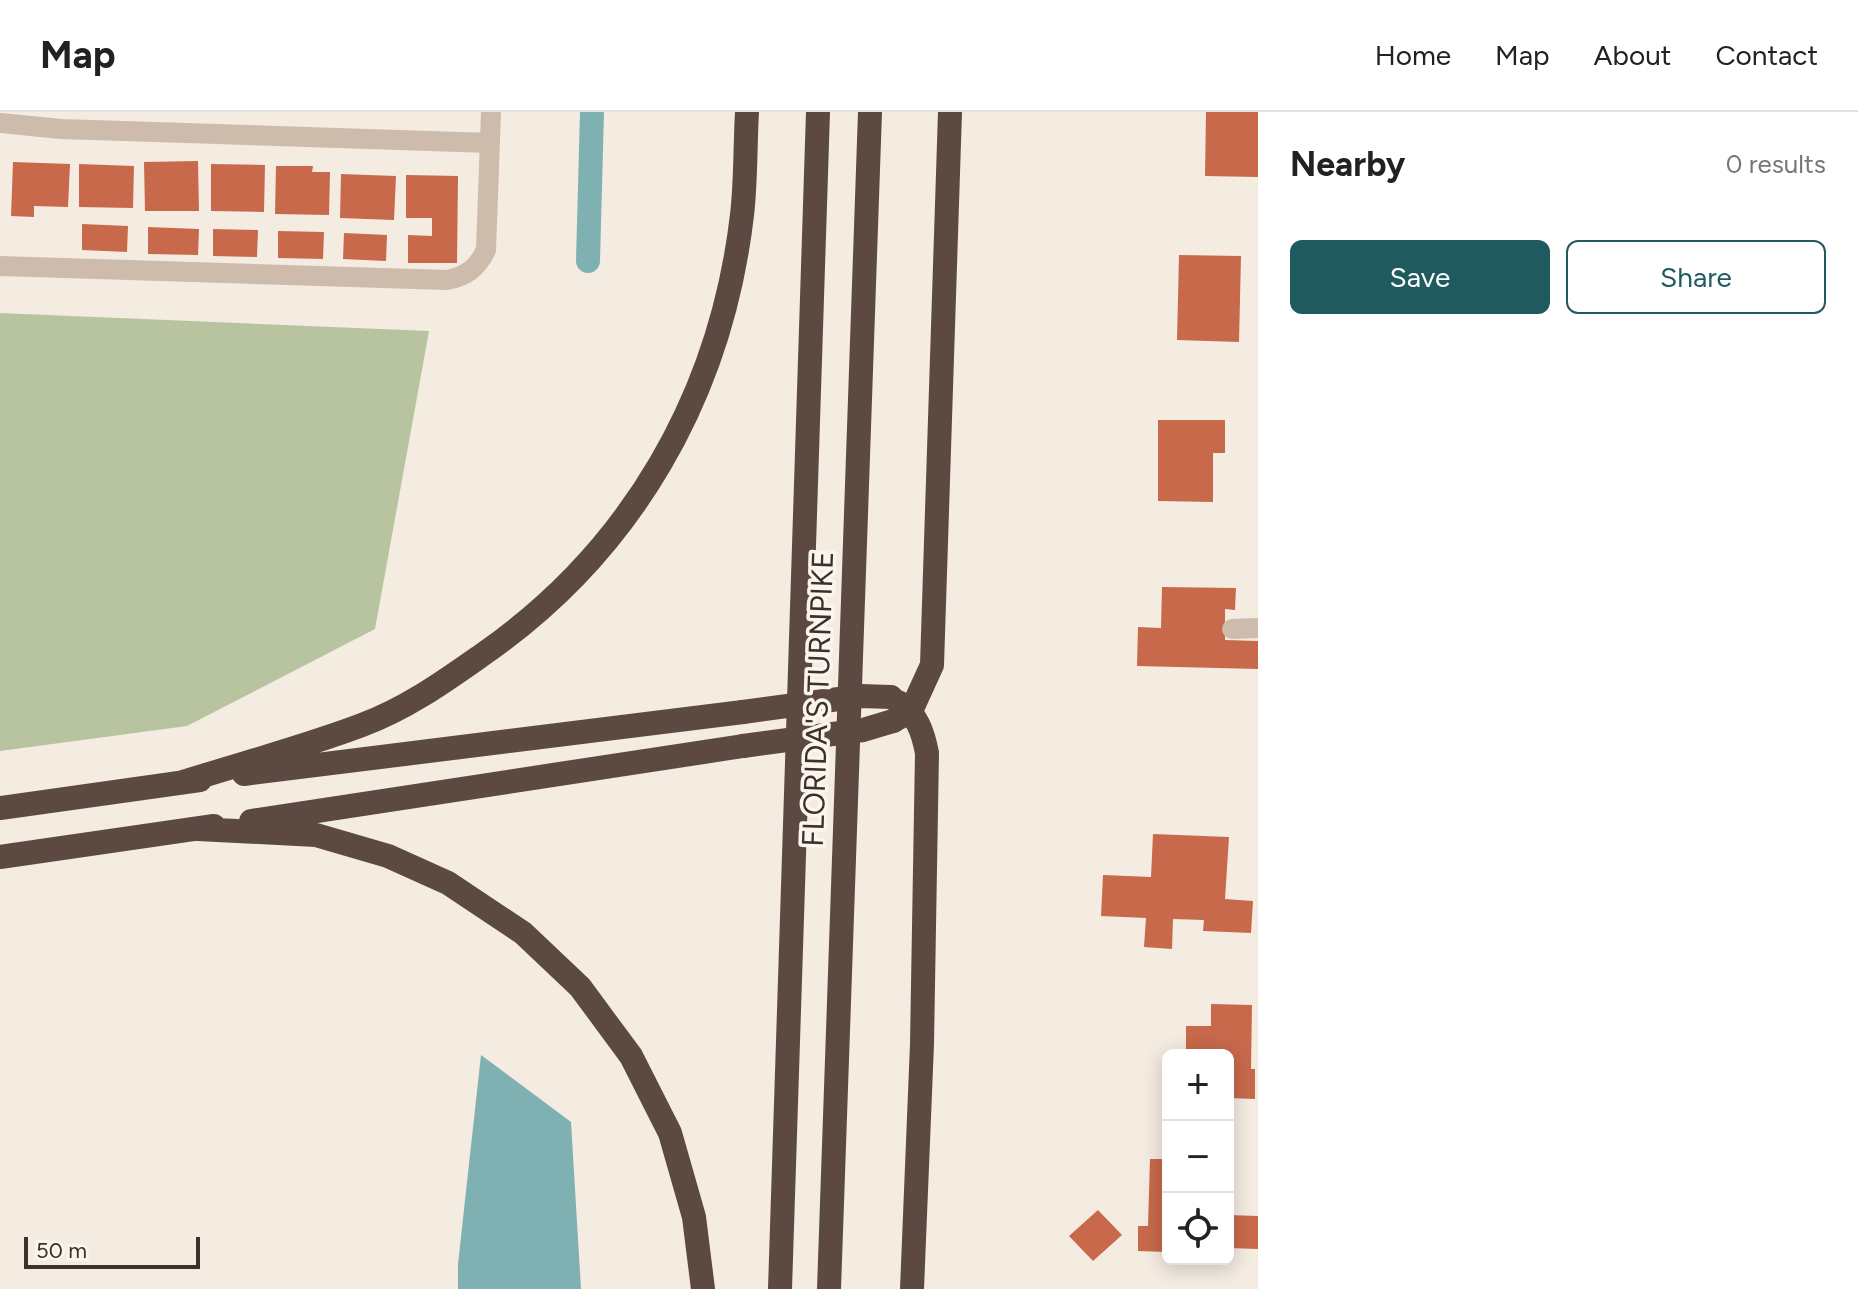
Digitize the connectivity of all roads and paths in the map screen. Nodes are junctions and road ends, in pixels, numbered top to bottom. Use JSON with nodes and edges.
{"nodes":[{"id":1,"x":491,"y":112,"type":"edge"},
{"id":2,"x":747,"y":112,"type":"edge"},
{"id":3,"x":818,"y":112,"type":"edge"},
{"id":4,"x":870,"y":112,"type":"edge"},
{"id":5,"x":950,"y":112,"type":"edge"},
{"id":6,"x":0,"y":123,"type":"edge"},
{"id":7,"x":490,"y":143,"type":"junction"},
{"id":8,"x":0,"y":266,"type":"edge"},
{"id":9,"x":1258,"y":628,"type":"edge"},
{"id":10,"x":1232,"y":629,"type":"dead end"},
{"id":11,"x":898,"y":710,"type":"junction"},
{"id":12,"x":183,"y":782,"type":"junction"},
{"id":13,"x":0,"y":808,"type":"edge"},
{"id":14,"x":198,"y":829,"type":"junction"},
{"id":15,"x":0,"y":857,"type":"edge"},
{"id":16,"x":703,"y":1289,"type":"edge"},
{"id":17,"x":780,"y":1289,"type":"edge"},
{"id":18,"x":829,"y":1289,"type":"edge"},
{"id":19,"x":912,"y":1289,"type":"edge"}],
"edges":[{"from":1,"to":7,"type":"street"},
{"from":2,"to":12,"type":"highway"},
{"from":3,"to":17,"type":"highway","name":"FLORIDA'S TURNPIKE"},
{"from":4,"to":18,"type":"highway","name":"FLORIDA'S TURNPIKE"},
{"from":5,"to":11,"type":"highway"},
{"from":6,"to":7,"type":"street"},
{"from":7,"to":8,"type":"street"},
{"from":9,"to":10,"type":"street"},
{"from":11,"to":12,"type":"highway","bridge":true},
{"from":11,"to":14,"type":"highway","bridge":true},
{"from":11,"to":19,"type":"highway"},
{"from":12,"to":13,"type":"highway"},
{"from":14,"to":15,"type":"highway"},
{"from":14,"to":16,"type":"highway"}]}
